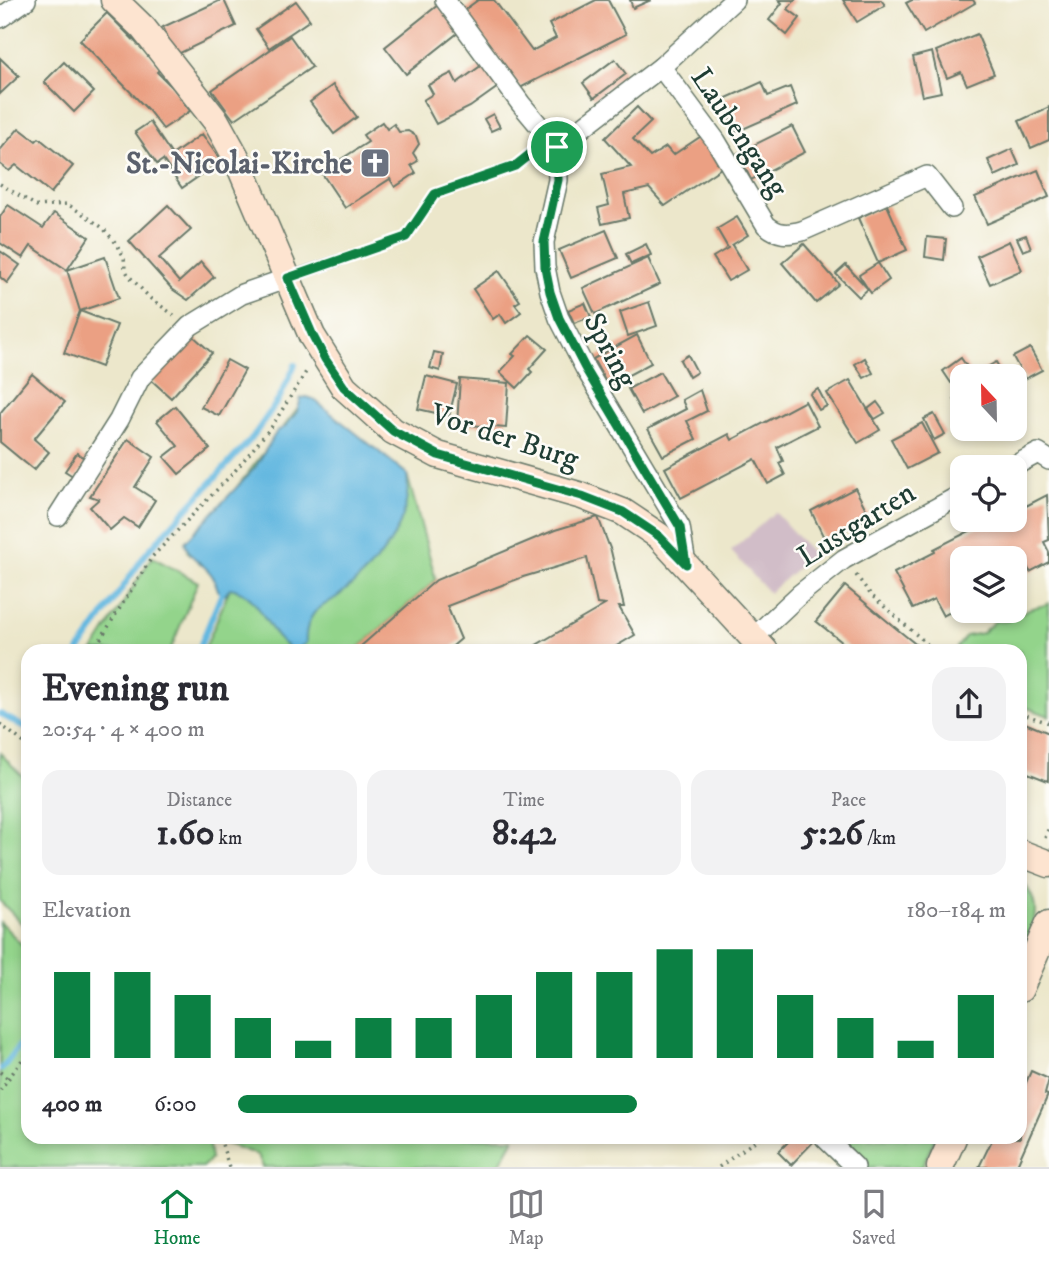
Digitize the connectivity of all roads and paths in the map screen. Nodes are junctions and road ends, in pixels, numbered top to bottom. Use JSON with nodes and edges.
{"nodes":[{"id":1,"x":26,"y":0,"type":"edge"},
{"id":2,"x":114,"y":0,"type":"edge"},
{"id":3,"x":445,"y":0,"type":"edge"},
{"id":4,"x":734,"y":0,"type":"edge"},
{"id":5,"x":0,"y":18,"type":"edge"},
{"id":6,"x":661,"y":67,"type":"junction"},
{"id":7,"x":553,"y":143,"type":"junction"},
{"id":8,"x":0,"y":184,"type":"edge"},
{"id":9,"x":952,"y":208,"type":"dead end"},
{"id":10,"x":340,"y":260,"type":"joint"},
{"id":11,"x":288,"y":278,"type":"junction"},
{"id":12,"x":190,"y":326,"type":"junction"},
{"id":13,"x":325,"y":359,"type":"junction"},
{"id":14,"x":1027,"y":459,"type":"edge"},
{"id":15,"x":1049,"y":460,"type":"edge"},
{"id":16,"x":950,"y":501,"type":"edge"},
{"id":17,"x":58,"y":516,"type":"dead end"},
{"id":18,"x":844,"y":559,"type":"junction"},
{"id":19,"x":686,"y":564,"type":"junction"},
{"id":20,"x":97,"y":644,"type":"edge"},
{"id":21,"x":759,"y":644,"type":"edge"},
{"id":22,"x":927,"y":644,"type":"edge"},
{"id":23,"x":1027,"y":715,"type":"edge"},
{"id":24,"x":1049,"y":723,"type":"edge"},
{"id":25,"x":0,"y":724,"type":"edge"},
{"id":26,"x":21,"y":740,"type":"edge"},
{"id":27,"x":1027,"y":856,"type":"edge"},
{"id":28,"x":1049,"y":864,"type":"edge"},
{"id":29,"x":1049,"y":923,"type":"edge"},
{"id":30,"x":1027,"y":973,"type":"edge"},
{"id":31,"x":21,"y":1061,"type":"edge"},
{"id":32,"x":0,"y":1072,"type":"edge"},
{"id":33,"x":8,"y":1079,"type":"junction"},
{"id":34,"x":0,"y":1090,"type":"edge"},
{"id":35,"x":222,"y":1144,"type":"edge"},
{"id":36,"x":751,"y":1144,"type":"edge"},
{"id":37,"x":831,"y":1144,"type":"edge"},
{"id":38,"x":950,"y":1144,"type":"edge"},
{"id":39,"x":229,"y":1167,"type":"edge"},
{"id":40,"x":719,"y":1167,"type":"edge"},
{"id":41,"x":855,"y":1167,"type":"edge"},
{"id":42,"x":940,"y":1167,"type":"edge"}],
"edges":[{"from":1,"to":5,"type":"street"},
{"from":2,"to":11,"type":"main road","name":"Vor der Burg"},
{"from":3,"to":7,"type":"street"},
{"from":4,"to":6,"type":"street"},
{"from":6,"to":7,"type":"street"},
{"from":6,"to":9,"type":"street","name":"Laubengang"},
{"from":7,"to":10,"type":"path"},
{"from":7,"to":19,"type":"street","name":"Spring"},
{"from":8,"to":12,"type":"path"},
{"from":10,"to":11,"type":"lane"},
{"from":11,"to":12,"type":"street"},
{"from":11,"to":13,"type":"main road","name":"Vor der Burg"},
{"from":12,"to":17,"type":"street"},
{"from":13,"to":19,"type":"main road","name":"Vor der Burg"},
{"from":13,"to":20,"type":"path"},
{"from":14,"to":15,"type":"street"},
{"from":16,"to":18,"type":"street","name":"Lustgarten"},
{"from":18,"to":21,"type":"street","name":"Lustgarten"},
{"from":18,"to":22,"type":"path"},
{"from":19,"to":21,"type":"main road","name":"Vor der Burg"},
{"from":23,"to":24,"type":"path"},
{"from":25,"to":26,"type":"path"},
{"from":27,"to":28,"type":"main road"},
{"from":29,"to":30,"type":"main road"},
{"from":31,"to":33,"type":"path"},
{"from":32,"to":33,"type":"path"},
{"from":33,"to":34,"type":"path"},
{"from":35,"to":39,"type":"path"},
{"from":36,"to":40,"type":"path"},
{"from":37,"to":41,"type":"street"},
{"from":38,"to":42,"type":"main road"}]}
